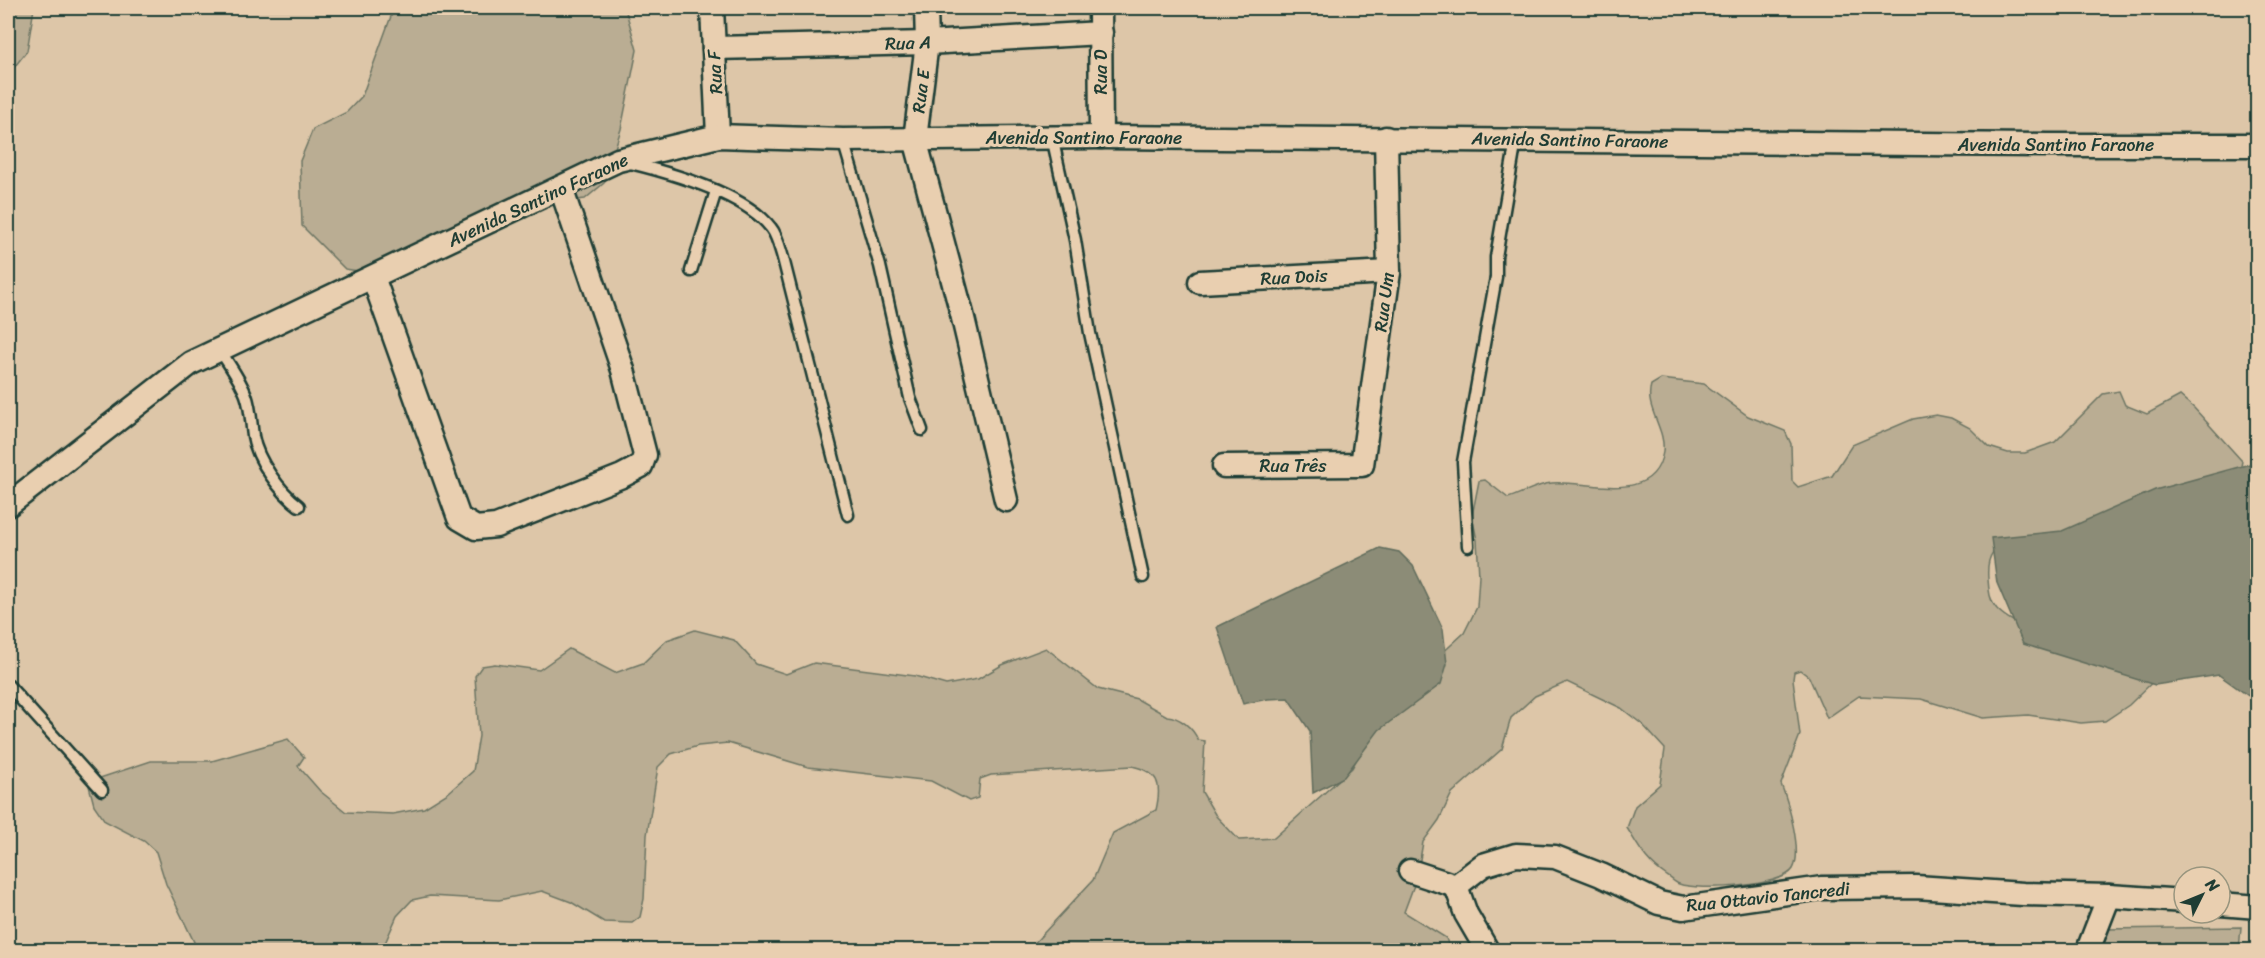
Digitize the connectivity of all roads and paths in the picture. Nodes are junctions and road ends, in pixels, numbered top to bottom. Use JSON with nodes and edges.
{"nodes":[{"id":1,"x":712,"y":8,"type":"edge"},
{"id":2,"x":926,"y":8,"type":"edge"},
{"id":3,"x":1100,"y":8,"type":"edge"},
{"id":4,"x":1101,"y":33,"type":"junction"},
{"id":5,"x":927,"y":43,"type":"junction"},
{"id":6,"x":714,"y":48,"type":"junction"},
{"id":7,"x":718,"y":136,"type":"junction"},
{"id":8,"x":1053,"y":137,"type":"junction"},
{"id":9,"x":1101,"y":137,"type":"junction"},
{"id":10,"x":1386,"y":138,"type":"junction"},
{"id":11,"x":915,"y":139,"type":"junction"},
{"id":12,"x":1516,"y":139,"type":"junction"},
{"id":13,"x":843,"y":140,"type":"junction"},
{"id":14,"x":2258,"y":144,"type":"edge"},
{"id":15,"x":618,"y":160,"type":"junction"},
{"id":16,"x":561,"y":188,"type":"junction"},
{"id":17,"x":716,"y":191,"type":"junction"},
{"id":18,"x":691,"y":271,"type":"dead end"},
{"id":19,"x":1389,"y":272,"type":"junction"},
{"id":20,"x":373,"y":277,"type":"junction"},
{"id":21,"x":1200,"y":282,"type":"dead end"},
{"id":22,"x":220,"y":350,"type":"junction"},
{"id":23,"x":922,"y":430,"type":"dead end"},
{"id":24,"x":1362,"y":465,"type":"joint"},
{"id":25,"x":1224,"y":466,"type":"dead end"},
{"id":26,"x":1006,"y":500,"type":"dead end"},
{"id":27,"x":8,"y":505,"type":"edge"},
{"id":28,"x":299,"y":506,"type":"dead end"},
{"id":29,"x":849,"y":515,"type":"dead end"},
{"id":30,"x":1468,"y":546,"type":"dead end"},
{"id":31,"x":1143,"y":577,"type":"dead end"},
{"id":32,"x":8,"y":685,"type":"edge"},
{"id":33,"x":102,"y":790,"type":"dead end"},
{"id":34,"x":1410,"y":871,"type":"dead end"},
{"id":35,"x":1456,"y":886,"type":"junction"},
{"id":36,"x":2109,"y":896,"type":"junction"},
{"id":37,"x":2172,"y":900,"type":"edge"},
{"id":38,"x":2232,"y":905,"type":"edge"},
{"id":39,"x":2258,"y":907,"type":"edge"},
{"id":40,"x":1487,"y":951,"type":"edge"},
{"id":41,"x":2088,"y":951,"type":"edge"}],
"edges":[{"from":1,"to":6,"type":"street","name":"Rua F"},
{"from":2,"to":5,"type":"street","name":"Rua E"},
{"from":3,"to":4,"type":"street","name":"Rua D"},
{"from":4,"to":5,"type":"street","name":"Rua A"},
{"from":4,"to":9,"type":"street","name":"Rua D"},
{"from":5,"to":6,"type":"street","name":"Rua A"},
{"from":5,"to":11,"type":"street","name":"Rua E"},
{"from":6,"to":7,"type":"street","name":"Rua F"},
{"from":7,"to":13,"type":"street","name":"Avenida Santino Faraone"},
{"from":7,"to":15,"type":"street","name":"Avenida Santino Faraone"},
{"from":8,"to":9,"type":"street","name":"Avenida Santino Faraone"},
{"from":8,"to":11,"type":"street","name":"Avenida Santino Faraone"},
{"from":8,"to":31,"type":"lane"},
{"from":9,"to":10,"type":"street","name":"Avenida Santino Faraone"},
{"from":10,"to":12,"type":"street","name":"Avenida Santino Faraone"},
{"from":10,"to":19,"type":"street","name":"Rua Um"},
{"from":11,"to":13,"type":"street","name":"Avenida Santino Faraone"},
{"from":11,"to":26,"type":"street"},
{"from":12,"to":14,"type":"street","name":"Avenida Santino Faraone"},
{"from":12,"to":30,"type":"lane"},
{"from":13,"to":23,"type":"lane"},
{"from":15,"to":16,"type":"street","name":"Avenida Santino Faraone"},
{"from":15,"to":17,"type":"lane"},
{"from":16,"to":20,"type":"street","name":"Avenida Santino Faraone"},
{"from":16,"to":20,"type":"street"},
{"from":17,"to":18,"type":"lane"},
{"from":17,"to":29,"type":"lane"},
{"from":19,"to":21,"type":"street","name":"Rua Dois"},
{"from":19,"to":24,"type":"street","name":"Rua Um"},
{"from":20,"to":22,"type":"street","name":"Avenida Santino Faraone"},
{"from":22,"to":27,"type":"street","name":"Avenida Santino Faraone"},
{"from":22,"to":28,"type":"lane"},
{"from":24,"to":25,"type":"street","name":"Rua Três"},
{"from":32,"to":33,"type":"lane"},
{"from":34,"to":35,"type":"street"},
{"from":35,"to":36,"type":"street","name":"Rua Ottavio Tancredi"},
{"from":35,"to":40,"type":"street"},
{"from":36,"to":37,"type":"street","name":"Rua Ottavio Tancredi"},
{"from":36,"to":41,"type":"street"},
{"from":38,"to":39,"type":"street"}]}
